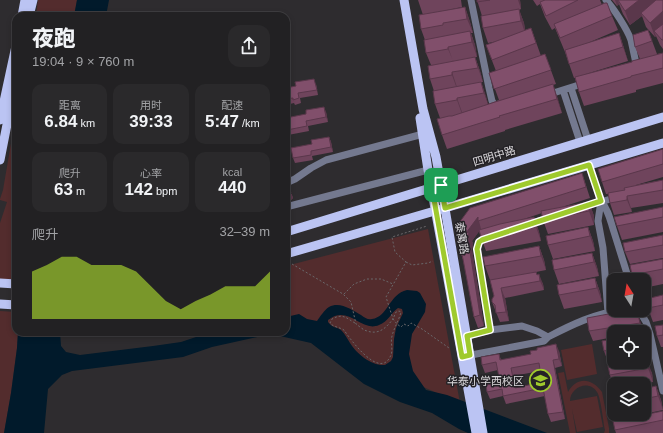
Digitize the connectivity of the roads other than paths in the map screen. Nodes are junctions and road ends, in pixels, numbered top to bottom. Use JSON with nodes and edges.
{"nodes":[{"id":1,"x":25,"y":0,"type":"edge"},
{"id":2,"x":33,"y":0,"type":"edge"},
{"id":3,"x":400,"y":0,"type":"edge"},
{"id":4,"x":404,"y":0,"type":"edge"},
{"id":5,"x":470,"y":0,"type":"edge"},
{"id":6,"x":606,"y":0,"type":"edge"},
{"id":7,"x":23,"y":12,"type":"edge"},
{"id":8,"x":30,"y":12,"type":"edge"},
{"id":9,"x":12,"y":64,"type":"edge"},
{"id":10,"x":637,"y":68,"type":"edge"},
{"id":11,"x":591,"y":82,"type":"edge"},
{"id":12,"x":571,"y":88,"type":"junction"},
{"id":13,"x":563,"y":90,"type":"junction"},
{"id":14,"x":12,"y":94,"type":"edge"},
{"id":15,"x":542,"y":97,"type":"edge"},
{"id":16,"x":507,"y":108,"type":"edge"},
{"id":17,"x":663,"y":117,"type":"edge"},
{"id":18,"x":0,"y":120,"type":"edge"},
{"id":19,"x":3,"y":127,"type":"edge"},
{"id":20,"x":422,"y":134,"type":"junction"},
{"id":21,"x":584,"y":141,"type":"junction"},
{"id":22,"x":663,"y":143,"type":"edge"},
{"id":23,"x":0,"y":160,"type":"edge"},
{"id":24,"x":589,"y":165,"type":"junction"},
{"id":25,"x":428,"y":170,"type":"junction"},
{"id":26,"x":290,"y":181,"type":"edge"},
{"id":27,"x":441,"y":185,"type":"junction"},
{"id":28,"x":432,"y":188,"type":"junction"},
{"id":29,"x":628,"y":194,"type":"edge"},
{"id":30,"x":601,"y":201,"type":"junction"},
{"id":31,"x":290,"y":206,"type":"edge"},
{"id":32,"x":578,"y":208,"type":"edge"},
{"id":33,"x":440,"y":210,"type":"junction"},
{"id":34,"x":556,"y":216,"type":"edge"},
{"id":35,"x":519,"y":228,"type":"edge"},
{"id":36,"x":290,"y":231,"type":"edge"},
{"id":37,"x":497,"y":235,"type":"edge"},
{"id":38,"x":290,"y":253,"type":"edge"},
{"id":39,"x":627,"y":273,"type":"edge"},
{"id":40,"x":0,"y":283,"type":"edge"},
{"id":41,"x":12,"y":284,"type":"edge"},
{"id":42,"x":607,"y":300,"type":"edge"},
{"id":43,"x":0,"y":304,"type":"edge"},
{"id":44,"x":12,"y":305,"type":"edge"},
{"id":45,"x":607,"y":313,"type":"edge"},
{"id":46,"x":643,"y":317,"type":"edge"},
{"id":47,"x":490,"y":330,"type":"junction"},
{"id":48,"x":463,"y":337,"type":"junction"},
{"id":49,"x":548,"y":337,"type":"junction"},
{"id":50,"x":466,"y":356,"type":"junction"},
{"id":51,"x":663,"y":391,"type":"edge"},
{"id":52,"x":474,"y":401,"type":"junction"},
{"id":53,"x":476,"y":433,"type":"edge"},
{"id":54,"x":484,"y":433,"type":"edge"}],
"edges":[{"from":1,"to":7,"type":"main road"},
{"from":2,"to":8,"type":"main road"},
{"from":3,"to":20,"type":"main road","name":"泰寓路"},
{"from":4,"to":27,"type":"main road","name":"泰寓路"},
{"from":5,"to":16,"type":"street"},
{"from":6,"to":10,"type":"street"},
{"from":9,"to":18,"type":"main road"},
{"from":11,"to":12,"type":"street"},
{"from":12,"to":13,"type":"street"},
{"from":12,"to":21,"type":"street"},
{"from":13,"to":15,"type":"street"},
{"from":13,"to":21,"type":"street"},
{"from":14,"to":19,"type":"main road"},
{"from":17,"to":21,"type":"main road","name":"四明中路"},
{"from":19,"to":23,"type":"main road"},
{"from":20,"to":25,"type":"main road","name":"泰寓路"},
{"from":20,"to":26,"type":"street"},
{"from":21,"to":27,"type":"main road","name":"四明中路"},
{"from":22,"to":24,"type":"main road"},
{"from":24,"to":30,"type":"street"},
{"from":24,"to":33,"type":"main road"},
{"from":25,"to":28,"type":"main road","name":"泰寓路"},
{"from":25,"to":31,"type":"street"},
{"from":27,"to":28,"type":"main road","name":"四明中路"},
{"from":27,"to":33,"type":"main road","name":"泰寓路"},
{"from":28,"to":33,"type":"main road","name":"泰寓路"},
{"from":28,"to":36,"type":"main road","name":"四明中路"},
{"from":29,"to":30,"type":"street"},
{"from":30,"to":32,"type":"street"},
{"from":30,"to":39,"type":"street"},
{"from":30,"to":42,"type":"street"},
{"from":33,"to":38,"type":"main road"},
{"from":33,"to":48,"type":"main road","name":"泰寓路"},
{"from":34,"to":35,"type":"street"},
{"from":37,"to":47,"type":"street"},
{"from":40,"to":41,"type":"main road"},
{"from":43,"to":44,"type":"main road"},
{"from":45,"to":49,"type":"street"},
{"from":46,"to":51,"type":"street"},
{"from":47,"to":48,"type":"street"},
{"from":47,"to":49,"type":"street"},
{"from":48,"to":50,"type":"main road","name":"泰寓路"},
{"from":49,"to":50,"type":"street"},
{"from":50,"to":52,"type":"main road","name":"泰寓路"},
{"from":52,"to":53,"type":"main road","name":"泰寓路"},
{"from":52,"to":54,"type":"main road","name":"泰寓路"}]}
